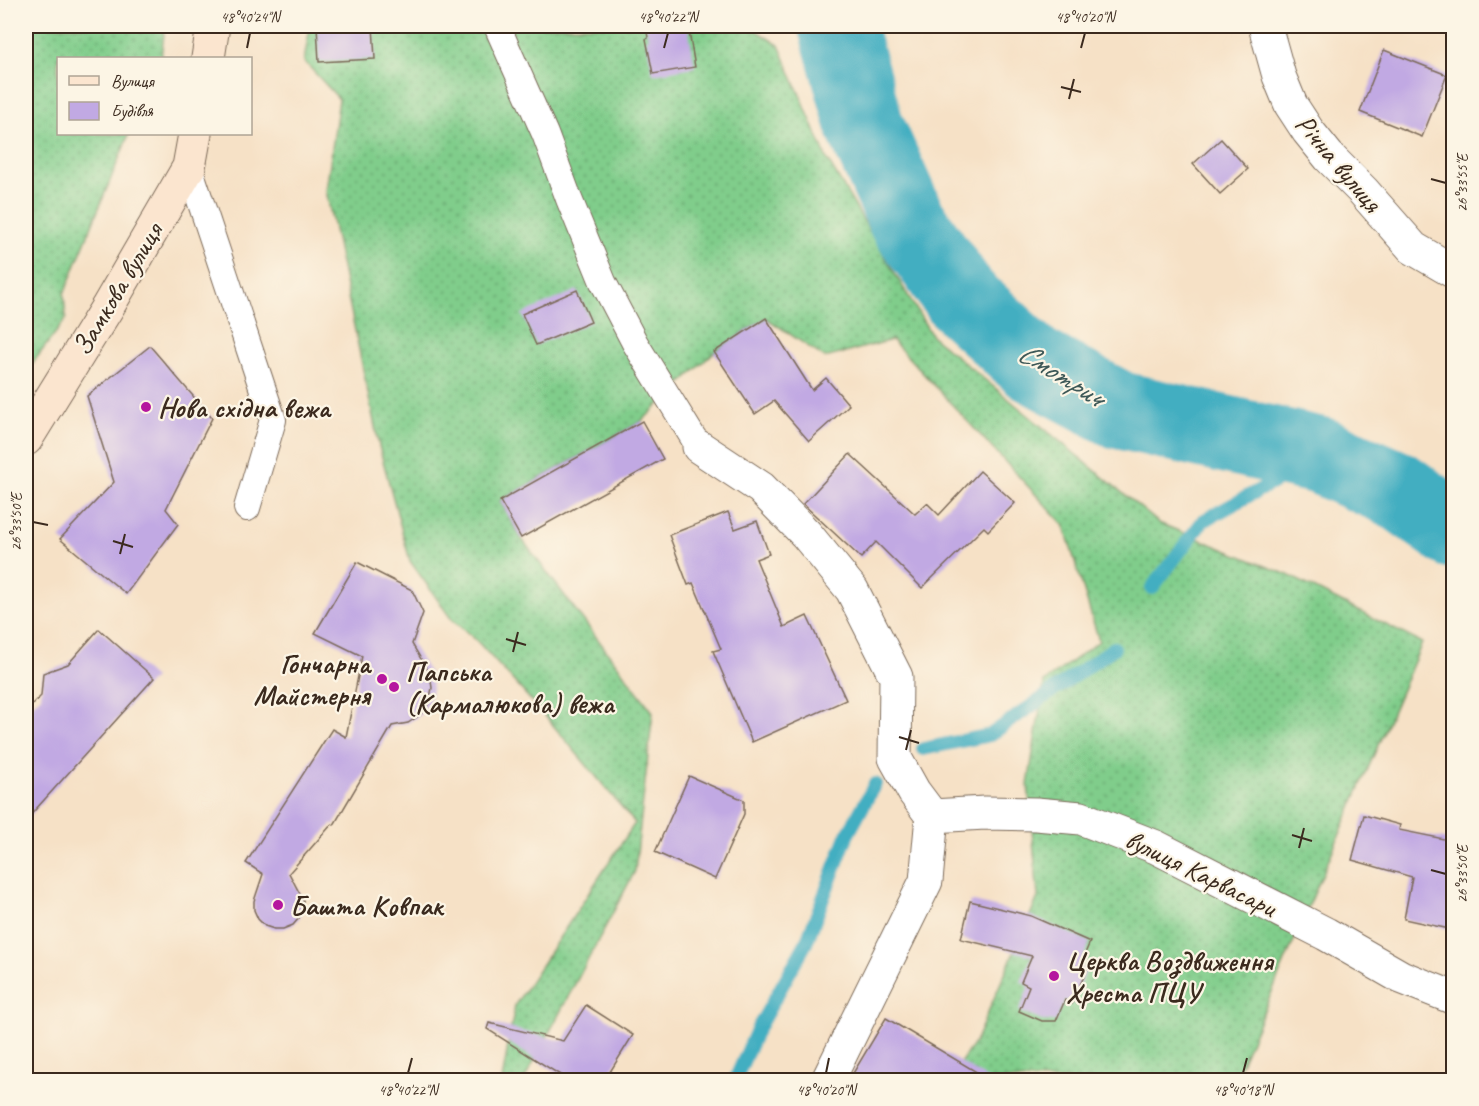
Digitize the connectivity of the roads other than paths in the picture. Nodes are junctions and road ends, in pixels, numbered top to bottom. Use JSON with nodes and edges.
{"nodes":[{"id":1,"x":213,"y":26,"type":"edge"},
{"id":2,"x":496,"y":26,"type":"edge"},
{"id":3,"x":1265,"y":26,"type":"edge"},
{"id":4,"x":208,"y":57,"type":"edge"},
{"id":5,"x":195,"y":135,"type":"edge"},
{"id":6,"x":189,"y":167,"type":"junction"},
{"id":7,"x":1454,"y":272,"type":"edge"},
{"id":8,"x":26,"y":439,"type":"edge"},
{"id":9,"x":699,"y":447,"type":"joint"},
{"id":10,"x":247,"y":508,"type":"dead end"},
{"id":11,"x":932,"y":816,"type":"junction"},
{"id":12,"x":1454,"y":998,"type":"edge"},
{"id":13,"x":828,"y":1080,"type":"edge"}],
"edges":[{"from":1,"to":4,"type":"main road"},
{"from":2,"to":9,"type":"lane"},
{"from":3,"to":7,"type":"street","name":"Річна вулиця"},
{"from":5,"to":6,"type":"main road","name":"Замкова вулиця"},
{"from":6,"to":8,"type":"main road","name":"Замкова вулиця"},
{"from":6,"to":10,"type":"lane"},
{"from":9,"to":11,"type":"street"},
{"from":11,"to":12,"type":"street","name":"вулиця Карвасари"},
{"from":11,"to":13,"type":"street"}]}
